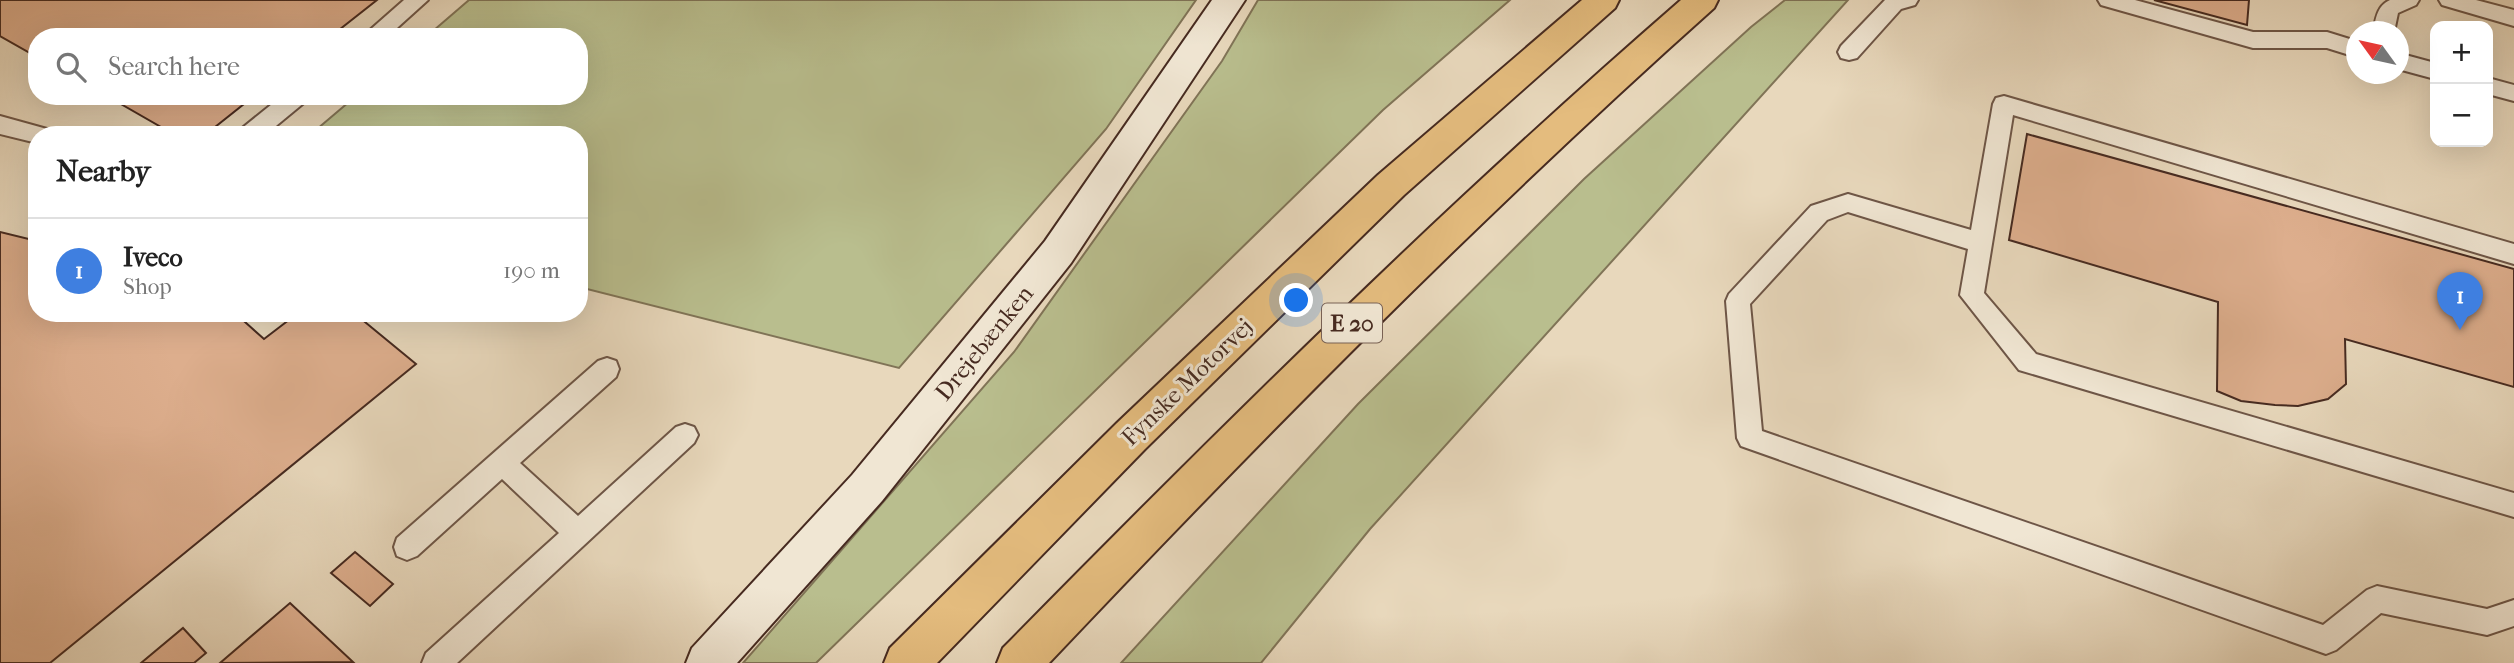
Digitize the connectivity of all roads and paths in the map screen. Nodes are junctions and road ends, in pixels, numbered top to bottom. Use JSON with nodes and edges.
{"nodes":[{"id":1,"x":418,"y":0,"type":"edge"},
{"id":2,"x":1229,"y":0,"type":"edge"},
{"id":3,"x":1569,"y":0,"type":"edge"},
{"id":4,"x":1603,"y":0,"type":"edge"},
{"id":5,"x":1702,"y":0,"type":"edge"},
{"id":6,"x":1908,"y":0,"type":"edge"},
{"id":7,"x":2108,"y":0,"type":"edge"},
{"id":8,"x":2409,"y":0,"type":"edge"},
{"id":9,"x":2449,"y":0,"type":"edge"},
{"id":10,"x":2514,"y":18,"type":"edge"},
{"id":11,"x":2386,"y":21,"type":"edge"},
{"id":12,"x":383,"y":28,"type":"edge"},
{"id":13,"x":2346,"y":46,"type":"edge"},
{"id":14,"x":1849,"y":52,"type":"dead end"},
{"id":15,"x":2409,"y":64,"type":"edge"},
{"id":16,"x":2430,"y":70,"type":"edge"},
{"id":17,"x":2493,"y":87,"type":"edge"},
{"id":18,"x":2514,"y":93,"type":"edge"},
{"id":19,"x":287,"y":105,"type":"edge"},
{"id":20,"x":0,"y":125,"type":"edge"},
{"id":21,"x":260,"y":126,"type":"edge"},
{"id":22,"x":28,"y":132,"type":"edge"},
{"id":23,"x":1391,"y":186,"type":"junction"},
{"id":24,"x":1980,"y":243,"type":"junction"},
{"id":25,"x":2514,"y":254,"type":"edge"},
{"id":26,"x":607,"y":369,"type":"dead end"},
{"id":27,"x":685,"y":435,"type":"dead end"},
{"id":28,"x":502,"y":463,"type":"junction"},
{"id":29,"x":2514,"y":505,"type":"edge"},
{"id":30,"x":578,"y":533,"type":"junction"},
{"id":31,"x":407,"y":547,"type":"dead end"},
{"id":32,"x":2514,"y":613,"type":"edge"},
{"id":33,"x":436,"y":663,"type":"edge"},
{"id":34,"x":708,"y":663,"type":"edge"},
{"id":35,"x":906,"y":663,"type":"edge"},
{"id":36,"x":1019,"y":663,"type":"edge"}],
"edges":[{"from":1,"to":12,"type":"lane"},
{"from":2,"to":34,"type":"street","name":"Drejebænken"},
{"from":3,"to":23,"type":"highway"},
{"from":4,"to":23,"type":"highway","name":"Fynske Motorvej"},
{"from":5,"to":36,"type":"highway","number":"E 20"},
{"from":6,"to":14,"type":"lane"},
{"from":7,"to":13,"type":"lane"},
{"from":8,"to":11,"type":"lane"},
{"from":9,"to":10,"type":"lane"},
{"from":15,"to":16,"type":"lane"},
{"from":17,"to":18,"type":"lane"},
{"from":19,"to":21,"type":"lane"},
{"from":20,"to":22,"type":"lane"},
{"from":23,"to":35,"type":"highway","name":"Fynske Motorvej"},
{"from":24,"to":25,"type":"lane"},
{"from":24,"to":29,"type":"lane"},
{"from":24,"to":32,"type":"lane"},
{"from":26,"to":28,"type":"lane"},
{"from":27,"to":30,"type":"lane"},
{"from":28,"to":30,"type":"lane"},
{"from":28,"to":31,"type":"lane"},
{"from":30,"to":33,"type":"lane"}]}
